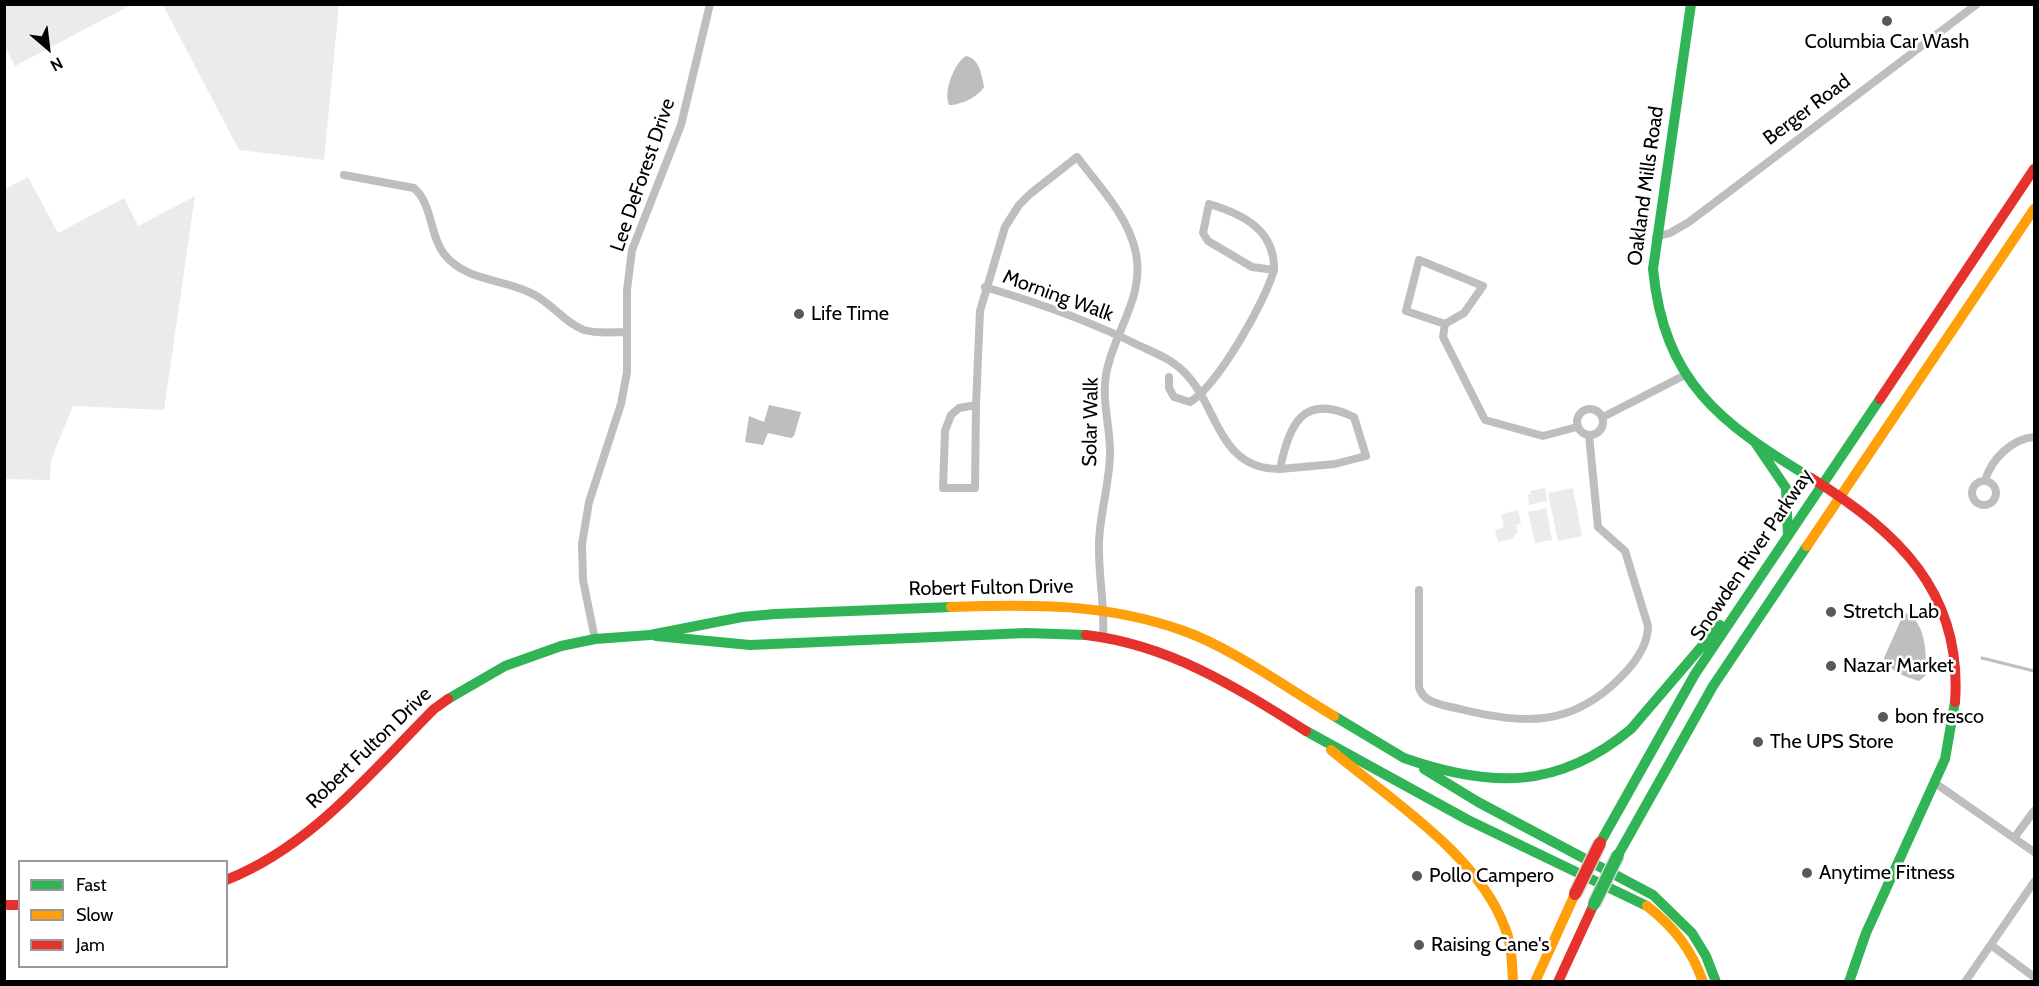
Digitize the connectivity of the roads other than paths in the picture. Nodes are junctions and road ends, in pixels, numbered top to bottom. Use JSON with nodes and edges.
{"nodes":[{"id":1,"x":710,"y":4,"type":"edge"},
{"id":2,"x":1692,"y":4,"type":"edge"},
{"id":3,"x":1977,"y":4,"type":"edge"},
{"id":4,"x":2034,"y":169,"type":"edge"},
{"id":5,"x":344,"y":175,"type":"dead end"},
{"id":6,"x":2034,"y":209,"type":"edge"},
{"id":7,"x":1656,"y":237,"type":"junction"},
{"id":8,"x":1274,"y":270,"type":"junction"},
{"id":9,"x":985,"y":287,"type":"junction"},
{"id":10,"x":1445,"y":324,"type":"junction"},
{"id":11,"x":626,"y":332,"type":"junction"},
{"id":12,"x":1119,"y":336,"type":"junction"},
{"id":13,"x":1685,"y":375,"type":"junction"},
{"id":14,"x":1169,"y":377,"type":"dead end"},
{"id":15,"x":1200,"y":396,"type":"junction"},
{"id":16,"x":976,"y":405,"type":"junction"},
{"id":17,"x":1603,"y":417,"type":"junction"},
{"id":18,"x":1577,"y":427,"type":"junction"},
{"id":19,"x":1589,"y":435,"type":"junction"},
{"id":20,"x":2034,"y":437,"type":"edge"},
{"id":21,"x":1754,"y":441,"type":"junction"},
{"id":22,"x":1280,"y":469,"type":"junction"},
{"id":23,"x":1985,"y":481,"type":"dead end"},
{"id":24,"x":1822,"y":486,"type":"junction"},
{"id":25,"x":1839,"y":497,"type":"junction"},
{"id":26,"x":1788,"y":535,"type":"junction"},
{"id":27,"x":1419,"y":590,"type":"dead end"},
{"id":28,"x":1745,"y":598,"type":"junction"},
{"id":29,"x":1105,"y":609,"type":"junction"},
{"id":30,"x":650,"y":635,"type":"junction"},
{"id":31,"x":1102,"y":638,"type":"junction"},
{"id":32,"x":595,"y":639,"type":"junction"},
{"id":33,"x":1306,"y":731,"type":"junction"},
{"id":34,"x":1404,"y":758,"type":"junction"},
{"id":35,"x":1935,"y":783,"type":"junction"},
{"id":36,"x":2034,"y":811,"type":"edge"},
{"id":37,"x":2014,"y":838,"type":"junction"},
{"id":38,"x":2034,"y":852,"type":"edge"},
{"id":39,"x":228,"y":879,"type":"edge"},
{"id":40,"x":2034,"y":882,"type":"edge"},
{"id":41,"x":1991,"y":945,"type":"junction"},
{"id":42,"x":2034,"y":977,"type":"edge"},
{"id":43,"x":1513,"y":981,"type":"edge"},
{"id":44,"x":1535,"y":981,"type":"edge"},
{"id":45,"x":1560,"y":981,"type":"edge"},
{"id":46,"x":1702,"y":981,"type":"edge"},
{"id":47,"x":1716,"y":981,"type":"edge"},
{"id":48,"x":1849,"y":981,"type":"edge"},
{"id":49,"x":1965,"y":981,"type":"edge"}],
"edges":[{"from":1,"to":11,"type":"street","name":"Lee DeForest Drive"},
{"from":2,"to":7,"type":"main road","name":"Oakland Mills Road"},
{"from":3,"to":7,"type":"street","name":"Berger Road"},
{"from":4,"to":24,"type":"main road","name":"Snowden River Parkway"},
{"from":5,"to":11,"type":"street"},
{"from":6,"to":25,"type":"main road","name":"Snowden River Parkway"},
{"from":7,"to":13,"type":"main road","name":"Oakland Mills Road"},
{"from":8,"to":8,"type":"street"},
{"from":8,"to":15,"type":"street"},
{"from":9,"to":12,"type":"street","name":"Morning Walk"},
{"from":9,"to":12,"type":"street","name":"Solar Walk"},
{"from":9,"to":16,"type":"street"},
{"from":10,"to":10,"type":"street"},
{"from":10,"to":18,"type":"street"},
{"from":11,"to":32,"type":"street","name":"Lee DeForest Drive"},
{"from":12,"to":15,"type":"street","name":"Morning Walk"},
{"from":12,"to":29,"type":"street","name":"Solar Walk"},
{"from":13,"to":17,"type":"street"},
{"from":13,"to":21,"type":"main road","name":"Oakland Mills Road"},
{"from":14,"to":15,"type":"street"},
{"from":15,"to":22,"type":"street","name":"Morning Walk"},
{"from":16,"to":16,"type":"street"},
{"from":17,"to":18,"type":"street"},
{"from":17,"to":19,"type":"street"},
{"from":18,"to":19,"type":"street"},
{"from":19,"to":27,"type":"street"},
{"from":20,"to":23,"type":"street"},
{"from":21,"to":24,"type":"main road","name":"Oakland Mills Road"},
{"from":21,"to":26,"type":"main road"},
{"from":22,"to":22,"type":"street","name":"Morning Walk"},
{"from":24,"to":25,"type":"main road","name":"Oakland Mills Road"},
{"from":24,"to":26,"type":"main road","name":"Snowden River Parkway"},
{"from":25,"to":35,"type":"main road","name":"Oakland Mills Road"},
{"from":25,"to":45,"type":"main road","name":"Snowden River Parkway","bridge":true},
{"from":26,"to":28,"type":"main road","name":"Snowden River Parkway"},
{"from":28,"to":34,"type":"main road"},
{"from":28,"to":44,"type":"main road","name":"Snowden River Parkway","bridge":true},
{"from":29,"to":30,"type":"main road","name":"Robert Fulton Drive"},
{"from":29,"to":31,"type":"street","name":"Solar Walk"},
{"from":29,"to":34,"type":"main road","name":"Robert Fulton Drive"},
{"from":30,"to":31,"type":"main road","name":"Robert Fulton Drive"},
{"from":30,"to":32,"type":"main road","name":"Robert Fulton Drive"},
{"from":31,"to":33,"type":"main road","name":"Robert Fulton Drive"},
{"from":32,"to":39,"type":"main road","name":"Robert Fulton Drive"},
{"from":33,"to":43,"type":"main road"},
{"from":33,"to":46,"type":"main road"},
{"from":34,"to":47,"type":"main road"},
{"from":35,"to":37,"type":"street"},
{"from":35,"to":48,"type":"main road","name":"Oakland Mills Road"},
{"from":36,"to":37,"type":"street"},
{"from":37,"to":38,"type":"street"},
{"from":40,"to":41,"type":"street"},
{"from":41,"to":42,"type":"street"},
{"from":41,"to":49,"type":"street"}]}
